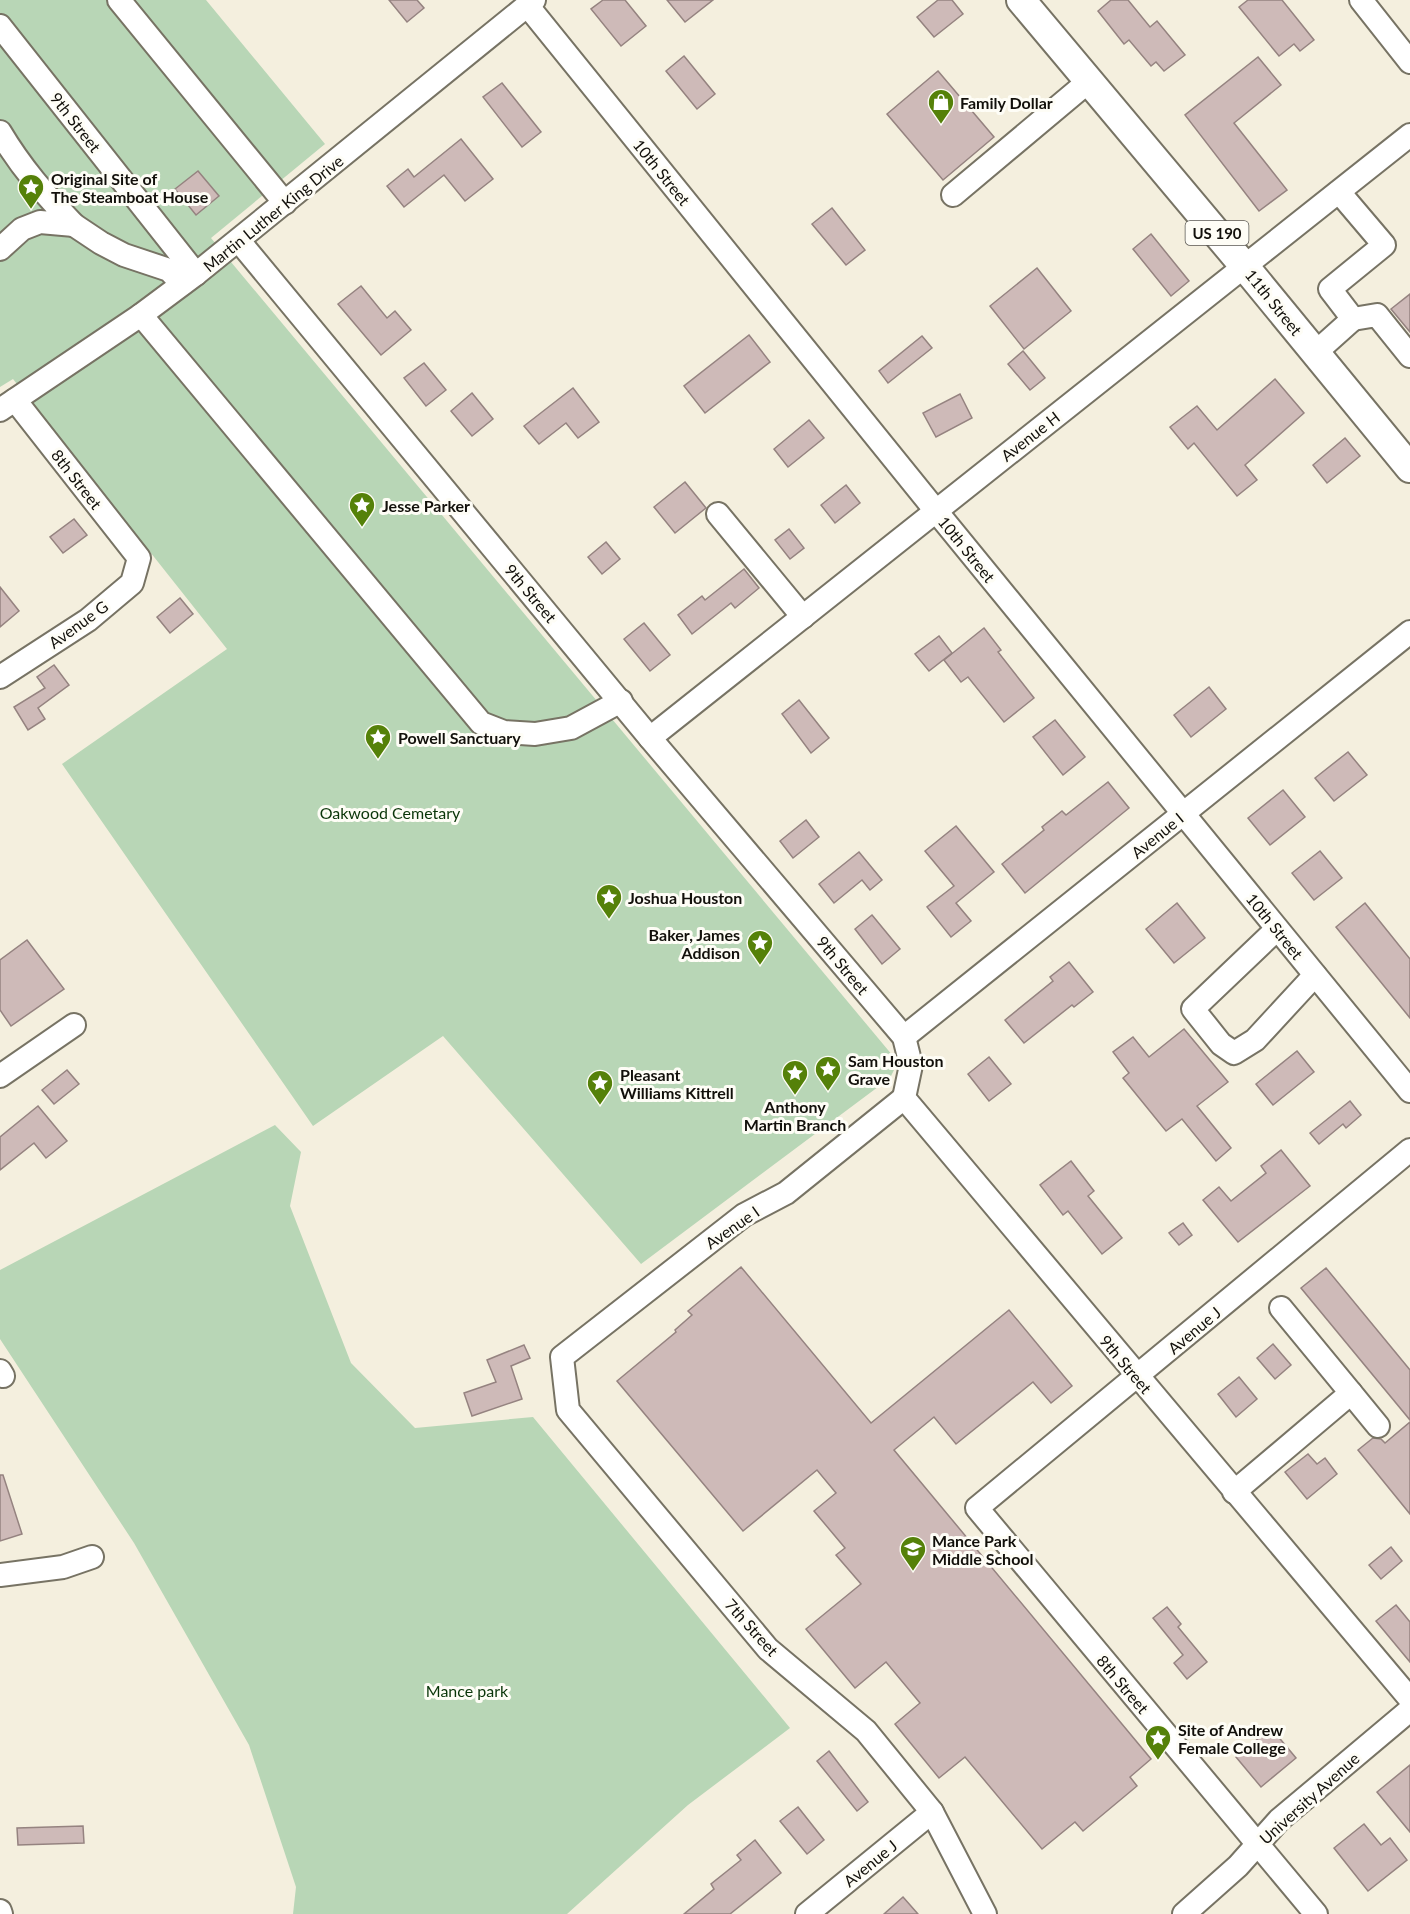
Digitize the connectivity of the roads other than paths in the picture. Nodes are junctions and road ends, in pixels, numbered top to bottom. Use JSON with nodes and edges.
{"nodes":[{"id":1,"x":119,"y":0,"type":"edge"},
{"id":2,"x":1361,"y":0,"type":"edge"},
{"id":3,"x":531,"y":3,"type":"edge"},
{"id":4,"x":1030,"y":3,"type":"edge"},
{"id":5,"x":0,"y":26,"type":"edge"},
{"id":6,"x":1410,"y":62,"type":"edge"},
{"id":7,"x":1089,"y":81,"type":"junction"},
{"id":8,"x":0,"y":132,"type":"edge"},
{"id":9,"x":1410,"y":135,"type":"edge"},
{"id":10,"x":1339,"y":192,"type":"junction"},
{"id":11,"x":953,"y":195,"type":"dead end"},
{"id":12,"x":285,"y":203,"type":"junction"},
{"id":13,"x":74,"y":225,"type":"junction"},
{"id":14,"x":239,"y":241,"type":"junction"},
{"id":15,"x":0,"y":249,"type":"edge"},
{"id":16,"x":1245,"y":267,"type":"junction"},
{"id":17,"x":189,"y":279,"type":"junction"},
{"id":18,"x":141,"y":315,"type":"junction"},
{"id":19,"x":1353,"y":319,"type":"junction"},
{"id":20,"x":1316,"y":353,"type":"junction"},
{"id":21,"x":1410,"y":356,"type":"edge"},
{"id":22,"x":7,"y":405,"type":"edge"},
{"id":23,"x":1410,"y":468,"type":"edge"},
{"id":24,"x":936,"y":511,"type":"junction"},
{"id":25,"x":718,"y":514,"type":"dead end"},
{"id":26,"x":139,"y":558,"type":"joint"},
{"id":27,"x":803,"y":616,"type":"junction"},
{"id":28,"x":1410,"y":632,"type":"edge"},
{"id":29,"x":0,"y":677,"type":"edge"},
{"id":30,"x":621,"y":701,"type":"junction"},
{"id":31,"x":650,"y":738,"type":"junction"},
{"id":32,"x":1183,"y":814,"type":"junction"},
{"id":33,"x":1277,"y":929,"type":"junction"},
{"id":34,"x":1315,"y":975,"type":"junction"},
{"id":35,"x":74,"y":1025,"type":"dead end"},
{"id":36,"x":904,"y":1037,"type":"junction"},
{"id":37,"x":0,"y":1076,"type":"edge"},
{"id":38,"x":1410,"y":1091,"type":"edge"},
{"id":39,"x":904,"y":1098,"type":"junction"},
{"id":40,"x":1410,"y":1150,"type":"edge"},
{"id":41,"x":1281,"y":1308,"type":"dead end"},
{"id":42,"x":562,"y":1357,"type":"joint"},
{"id":43,"x":1137,"y":1377,"type":"junction"},
{"id":44,"x":1351,"y":1393,"type":"junction"},
{"id":45,"x":1378,"y":1426,"type":"dead end"},
{"id":46,"x":1234,"y":1492,"type":"junction"},
{"id":47,"x":976,"y":1508,"type":"joint"},
{"id":48,"x":92,"y":1557,"type":"dead end"},
{"id":49,"x":0,"y":1575,"type":"edge"},
{"id":50,"x":1410,"y":1699,"type":"edge"},
{"id":51,"x":1410,"y":1710,"type":"edge"},
{"id":52,"x":932,"y":1812,"type":"junction"},
{"id":53,"x":1257,"y":1845,"type":"junction"},
{"id":54,"x":807,"y":1914,"type":"edge"},
{"id":55,"x":985,"y":1914,"type":"edge"},
{"id":56,"x":1184,"y":1914,"type":"edge"},
{"id":57,"x":1316,"y":1914,"type":"edge"}],
"edges":[{"from":1,"to":12,"type":"street"},
{"from":2,"to":6,"type":"street"},
{"from":3,"to":12,"type":"street","name":"Martin Luther King Drive"},
{"from":3,"to":24,"type":"street","name":"10th Street"},
{"from":4,"to":7,"type":"main road","name":"11th Street","number":"US 190"},
{"from":5,"to":17,"type":"street","name":"9th Street"},
{"from":7,"to":11,"type":"street"},
{"from":7,"to":16,"type":"main road","name":"11th Street","number":"US 190"},
{"from":8,"to":13,"type":"street"},
{"from":9,"to":10,"type":"street","name":"Avenue H"},
{"from":10,"to":16,"type":"street","name":"Avenue H"},
{"from":10,"to":19,"type":"street"},
{"from":12,"to":14,"type":"street","name":"Martin Luther King Drive"},
{"from":13,"to":15,"type":"street"},
{"from":13,"to":17,"type":"street"},
{"from":14,"to":17,"type":"street","name":"Martin Luther King Drive"},
{"from":14,"to":30,"type":"street","name":"9th Street"},
{"from":16,"to":20,"type":"main road","name":"11th Street","number":"US 190"},
{"from":16,"to":24,"type":"street","name":"Avenue H"},
{"from":17,"to":18,"type":"street","name":"Martin Luther King Drive"},
{"from":18,"to":22,"type":"street","name":"Martin Luther King Drive"},
{"from":18,"to":30,"type":"street"},
{"from":19,"to":20,"type":"street"},
{"from":19,"to":21,"type":"street"},
{"from":20,"to":23,"type":"main road","name":"11th Street","number":"US 190"},
{"from":22,"to":26,"type":"street","name":"8th Street"},
{"from":24,"to":27,"type":"street","name":"Avenue H"},
{"from":24,"to":32,"type":"street","name":"10th Street"},
{"from":25,"to":27,"type":"street"},
{"from":26,"to":29,"type":"street","name":"Avenue G"},
{"from":27,"to":31,"type":"street","name":"Avenue H"},
{"from":28,"to":32,"type":"street","name":"Avenue I"},
{"from":30,"to":31,"type":"street","name":"9th Street"},
{"from":31,"to":36,"type":"street","name":"9th Street"},
{"from":32,"to":33,"type":"street","name":"10th Street"},
{"from":32,"to":36,"type":"street","name":"Avenue I"},
{"from":33,"to":34,"type":"street","name":"10th Street"},
{"from":33,"to":34,"type":"street"},
{"from":34,"to":38,"type":"street","name":"10th Street"},
{"from":35,"to":37,"type":"street"},
{"from":36,"to":39,"type":"street","name":"9th Street"},
{"from":39,"to":42,"type":"street","name":"Avenue I"},
{"from":39,"to":43,"type":"street","name":"9th Street"},
{"from":40,"to":43,"type":"street","name":"Avenue J"},
{"from":41,"to":44,"type":"street"},
{"from":42,"to":52,"type":"street","name":"7th Street"},
{"from":43,"to":46,"type":"street","name":"9th Street"},
{"from":43,"to":47,"type":"street","name":"Avenue J"},
{"from":44,"to":45,"type":"street"},
{"from":44,"to":46,"type":"street"},
{"from":46,"to":50,"type":"street","name":"9th Street"},
{"from":47,"to":53,"type":"street","name":"8th Street"},
{"from":48,"to":49,"type":"street"},
{"from":51,"to":53,"type":"street","name":"University Avenue"},
{"from":52,"to":54,"type":"street","name":"Avenue J"},
{"from":52,"to":55,"type":"street","name":"7th Street"},
{"from":53,"to":56,"type":"street","name":"University Avenue"},
{"from":53,"to":57,"type":"street","name":"8th Street"}]}
